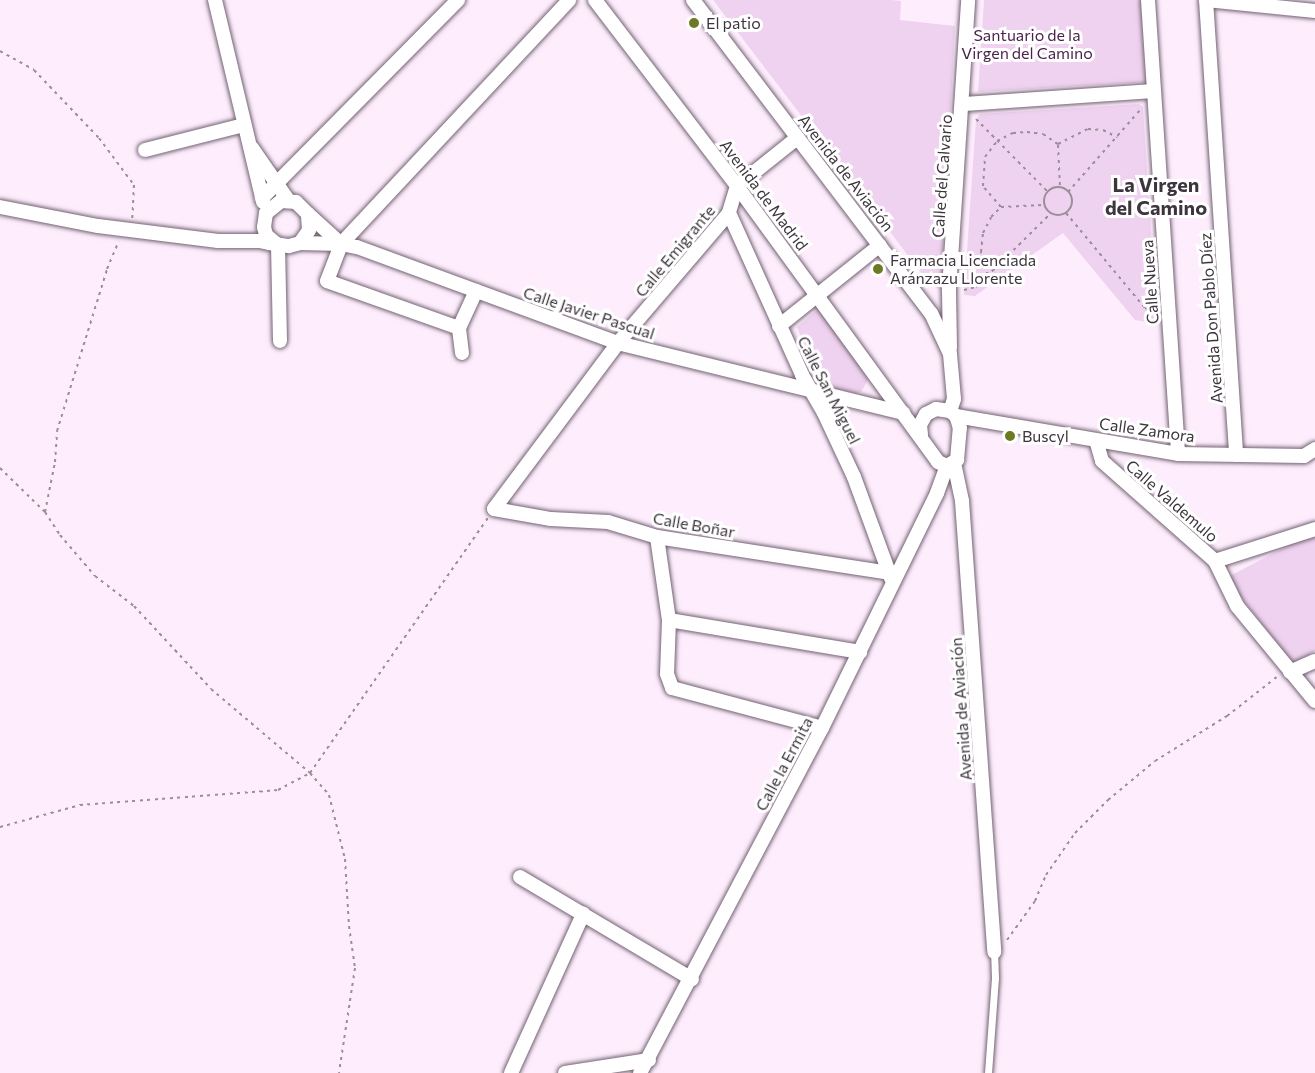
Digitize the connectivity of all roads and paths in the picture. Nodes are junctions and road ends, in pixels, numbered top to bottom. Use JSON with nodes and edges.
{"nodes":[{"id":1,"x":215,"y":0,"type":"edge"},
{"id":2,"x":458,"y":0,"type":"edge"},
{"id":3,"x":569,"y":0,"type":"edge"},
{"id":4,"x":596,"y":0,"type":"edge"},
{"id":5,"x":693,"y":0,"type":"edge"},
{"id":6,"x":969,"y":0,"type":"edge"},
{"id":7,"x":1148,"y":0,"type":"edge"},
{"id":8,"x":1206,"y":0,"type":"edge"},
{"id":9,"x":1315,"y":11,"type":"edge"},
{"id":10,"x":0,"y":51,"type":"edge"},
{"id":11,"x":1154,"y":91,"type":"junction"},
{"id":12,"x":964,"y":104,"type":"junction"},
{"id":13,"x":1143,"y":107,"type":"dead end"},
{"id":14,"x":976,"y":119,"type":"dead end"},
{"id":15,"x":244,"y":125,"type":"junction"},
{"id":16,"x":1117,"y":137,"type":"junction"},
{"id":17,"x":797,"y":138,"type":"junction"},
{"id":18,"x":248,"y":141,"type":"junction"},
{"id":19,"x":997,"y":141,"type":"junction"},
{"id":20,"x":1058,"y":144,"type":"junction"},
{"id":21,"x":145,"y":150,"type":"dead end"},
{"id":22,"x":275,"y":181,"type":"junction"},
{"id":23,"x":738,"y":186,"type":"junction"},
{"id":24,"x":1060,"y":187,"type":"junction"},
{"id":25,"x":1047,"y":191,"type":"junction"},
{"id":26,"x":1068,"y":192,"type":"junction"},
{"id":27,"x":262,"y":198,"type":"junction"},
{"id":28,"x":288,"y":200,"type":"junction"},
{"id":29,"x":1043,"y":205,"type":"junction"},
{"id":30,"x":0,"y":207,"type":"edge"},
{"id":31,"x":1001,"y":207,"type":"junction"},
{"id":32,"x":266,"y":213,"type":"junction"},
{"id":33,"x":729,"y":213,"type":"junction"},
{"id":34,"x":1066,"y":213,"type":"junction"},
{"id":35,"x":308,"y":214,"type":"junction"},
{"id":36,"x":1050,"y":214,"type":"junction"},
{"id":37,"x":127,"y":230,"type":"junction"},
{"id":38,"x":262,"y":234,"type":"junction"},
{"id":39,"x":300,"y":243,"type":"junction"},
{"id":40,"x":341,"y":244,"type":"junction"},
{"id":41,"x":278,"y":245,"type":"junction"},
{"id":42,"x":880,"y":245,"type":"junction"},
{"id":43,"x":988,"y":275,"type":"junction"},
{"id":44,"x":964,"y":290,"type":"dead end"},
{"id":45,"x":476,"y":291,"type":"junction"},
{"id":46,"x":818,"y":296,"type":"junction"},
{"id":47,"x":1157,"y":315,"type":"dead end"},
{"id":48,"x":779,"y":327,"type":"junction"},
{"id":49,"x":459,"y":328,"type":"junction"},
{"id":50,"x":280,"y":341,"type":"dead end"},
{"id":51,"x":618,"y":343,"type":"junction"},
{"id":52,"x":462,"y":353,"type":"dead end"},
{"id":53,"x":950,"y":354,"type":"junction"},
{"id":54,"x":811,"y":391,"type":"junction"},
{"id":55,"x":902,"y":413,"type":"junction"},
{"id":56,"x":926,"y":414,"type":"junction"},
{"id":57,"x":955,"y":419,"type":"junction"},
{"id":58,"x":921,"y":435,"type":"junction"},
{"id":59,"x":1096,"y":440,"type":"junction"},
{"id":60,"x":1315,"y":449,"type":"edge"},
{"id":61,"x":1178,"y":454,"type":"junction"},
{"id":62,"x":1236,"y":455,"type":"junction"},
{"id":63,"x":950,"y":465,"type":"junction"},
{"id":64,"x":0,"y":468,"type":"edge"},
{"id":65,"x":494,"y":508,"type":"junction"},
{"id":66,"x":45,"y":512,"type":"junction"},
{"id":67,"x":1315,"y":530,"type":"edge"},
{"id":68,"x":657,"y":537,"type":"junction"},
{"id":69,"x":1215,"y":561,"type":"junction"},
{"id":70,"x":891,"y":578,"type":"junction"},
{"id":71,"x":669,"y":620,"type":"junction"},
{"id":72,"x":860,"y":652,"type":"junction"},
{"id":73,"x":1315,"y":661,"type":"edge"},
{"id":74,"x":1289,"y":671,"type":"junction"},
{"id":75,"x":1315,"y":701,"type":"edge"},
{"id":76,"x":822,"y":728,"type":"junction"},
{"id":77,"x":310,"y":773,"type":"junction"},
{"id":78,"x":0,"y":827,"type":"edge"},
{"id":79,"x":520,"y":877,"type":"dead end"},
{"id":80,"x":583,"y":914,"type":"junction"},
{"id":81,"x":994,"y":952,"type":"junction"},
{"id":82,"x":692,"y":979,"type":"junction"},
{"id":83,"x":649,"y":1060,"type":"junction"},
{"id":84,"x":339,"y":1073,"type":"edge"},
{"id":85,"x":511,"y":1073,"type":"edge"},
{"id":86,"x":565,"y":1073,"type":"edge"},
{"id":87,"x":640,"y":1073,"type":"edge"},
{"id":88,"x":988,"y":1073,"type":"edge"}],
"edges":[{"from":1,"to":15,"type":"street"},
{"from":2,"to":22,"type":"street"},
{"from":3,"to":40,"type":"street"},
{"from":4,"to":23,"type":"street","name":"Avenida de Madrid"},
{"from":5,"to":17,"type":"street","name":"Avenida de Aviación"},
{"from":6,"to":12,"type":"street","name":"Calle del Calvario"},
{"from":7,"to":11,"type":"street","name":"Calle Nueva"},
{"from":8,"to":9,"type":"street"},
{"from":8,"to":62,"type":"street","name":"Avenida Don Pablo Díez"},
{"from":10,"to":37,"type":"path"},
{"from":11,"to":12,"type":"street"},
{"from":11,"to":61,"type":"street","name":"Calle Nueva"},
{"from":12,"to":53,"type":"street","name":"Calle del Calvario"},
{"from":13,"to":16,"type":"path"},
{"from":14,"to":19,"type":"path"},
{"from":15,"to":18,"type":"street"},
{"from":15,"to":21,"type":"street"},
{"from":16,"to":20,"type":"path"},
{"from":16,"to":26,"type":"path"},
{"from":17,"to":23,"type":"street"},
{"from":17,"to":42,"type":"street","name":"Avenida de Aviación"},
{"from":18,"to":22,"type":"street"},
{"from":18,"to":27,"type":"street"},
{"from":19,"to":20,"type":"path"},
{"from":19,"to":25,"type":"path"},
{"from":19,"to":31,"type":"path"},
{"from":20,"to":24,"type":"path"},
{"from":22,"to":27,"type":"street"},
{"from":22,"to":28,"type":"street"},
{"from":23,"to":33,"type":"street","name":"Calle Emigrante"},
{"from":23,"to":46,"type":"street","name":"Avenida de Madrid"},
{"from":24,"to":25,"type":"path"},
{"from":24,"to":26,"type":"path"},
{"from":25,"to":29,"type":"path"},
{"from":26,"to":34,"type":"path"},
{"from":27,"to":32,"type":"street"},
{"from":28,"to":32,"type":"street"},
{"from":28,"to":35,"type":"street"},
{"from":29,"to":31,"type":"path"},
{"from":29,"to":36,"type":"path"},
{"from":30,"to":37,"type":"street"},
{"from":31,"to":43,"type":"path"},
{"from":32,"to":38,"type":"street"},
{"from":33,"to":48,"type":"street","name":"Calle San Miguel"},
{"from":33,"to":51,"type":"street","name":"Calle Emigrante"},
{"from":34,"to":36,"type":"path"},
{"from":34,"to":47,"type":"path"},
{"from":35,"to":39,"type":"street"},
{"from":35,"to":40,"type":"street","name":"Calle Javier Pascual"},
{"from":36,"to":43,"type":"path"},
{"from":37,"to":38,"type":"street"},
{"from":37,"to":66,"type":"path"},
{"from":38,"to":41,"type":"street"},
{"from":39,"to":40,"type":"street","name":"Calle Javier Pascual"},
{"from":39,"to":41,"type":"street"},
{"from":40,"to":45,"type":"street","name":"Calle Javier Pascual"},
{"from":40,"to":49,"type":"street"},
{"from":41,"to":50,"type":"street"},
{"from":42,"to":46,"type":"street"},
{"from":42,"to":53,"type":"street","name":"Avenida de Aviación"},
{"from":43,"to":44,"type":"path"},
{"from":45,"to":49,"type":"street"},
{"from":45,"to":51,"type":"street","name":"Calle Javier Pascual"},
{"from":46,"to":48,"type":"street"},
{"from":46,"to":55,"type":"street","name":"Avenida de Madrid"},
{"from":48,"to":54,"type":"street","name":"Calle San Miguel"},
{"from":49,"to":52,"type":"street"},
{"from":51,"to":54,"type":"street","name":"Calle Javier Pascual"},
{"from":51,"to":65,"type":"street","name":"Calle Emigrante"},
{"from":53,"to":57,"type":"street","name":"Avenida de Aviación"},
{"from":54,"to":55,"type":"street","name":"Calle Javier Pascual"},
{"from":54,"to":70,"type":"street","name":"Calle San Miguel"},
{"from":55,"to":56,"type":"street","name":"Calle Javier Pascual"},
{"from":55,"to":58,"type":"street"},
{"from":56,"to":57,"type":"street","name":"Calle Javier Pascual"},
{"from":56,"to":58,"type":"street"},
{"from":57,"to":59,"type":"street","name":"Calle Zamora"},
{"from":57,"to":63,"type":"street","name":"Avenida de Aviación"},
{"from":58,"to":63,"type":"street"},
{"from":59,"to":61,"type":"street","name":"Calle Zamora"},
{"from":59,"to":69,"type":"street","name":"Calle Valdemulo"},
{"from":60,"to":62,"type":"street","name":"Calle Zamora"},
{"from":61,"to":62,"type":"street","name":"Calle Zamora"},
{"from":63,"to":70,"type":"street","name":"Calle la Ermita"},
{"from":63,"to":81,"type":"street","name":"Avenida de Aviación"},
{"from":64,"to":66,"type":"path"},
{"from":65,"to":68,"type":"street","name":"Calle Boñar"},
{"from":65,"to":77,"type":"path"},
{"from":66,"to":77,"type":"path"},
{"from":67,"to":69,"type":"street"},
{"from":68,"to":70,"type":"street","name":"Calle Boñar"},
{"from":68,"to":71,"type":"street"},
{"from":69,"to":74,"type":"street","name":"Calle Valdemulo"},
{"from":70,"to":72,"type":"street","name":"Calle la Ermita"},
{"from":71,"to":72,"type":"street"},
{"from":71,"to":76,"type":"street"},
{"from":72,"to":76,"type":"street","name":"Calle la Ermita"},
{"from":73,"to":74,"type":"street"},
{"from":74,"to":75,"type":"street","name":"Calle Valdemulo"},
{"from":74,"to":81,"type":"path"},
{"from":76,"to":82,"type":"street","name":"Calle la Ermita"},
{"from":77,"to":78,"type":"path"},
{"from":77,"to":84,"type":"path"},
{"from":79,"to":80,"type":"street"},
{"from":80,"to":82,"type":"street"},
{"from":80,"to":85,"type":"street"},
{"from":81,"to":88,"type":"lane"},
{"from":82,"to":83,"type":"street","name":"Calle la Ermita"},
{"from":83,"to":86,"type":"street"},
{"from":83,"to":87,"type":"street","name":"Calle la Ermita"}]}
